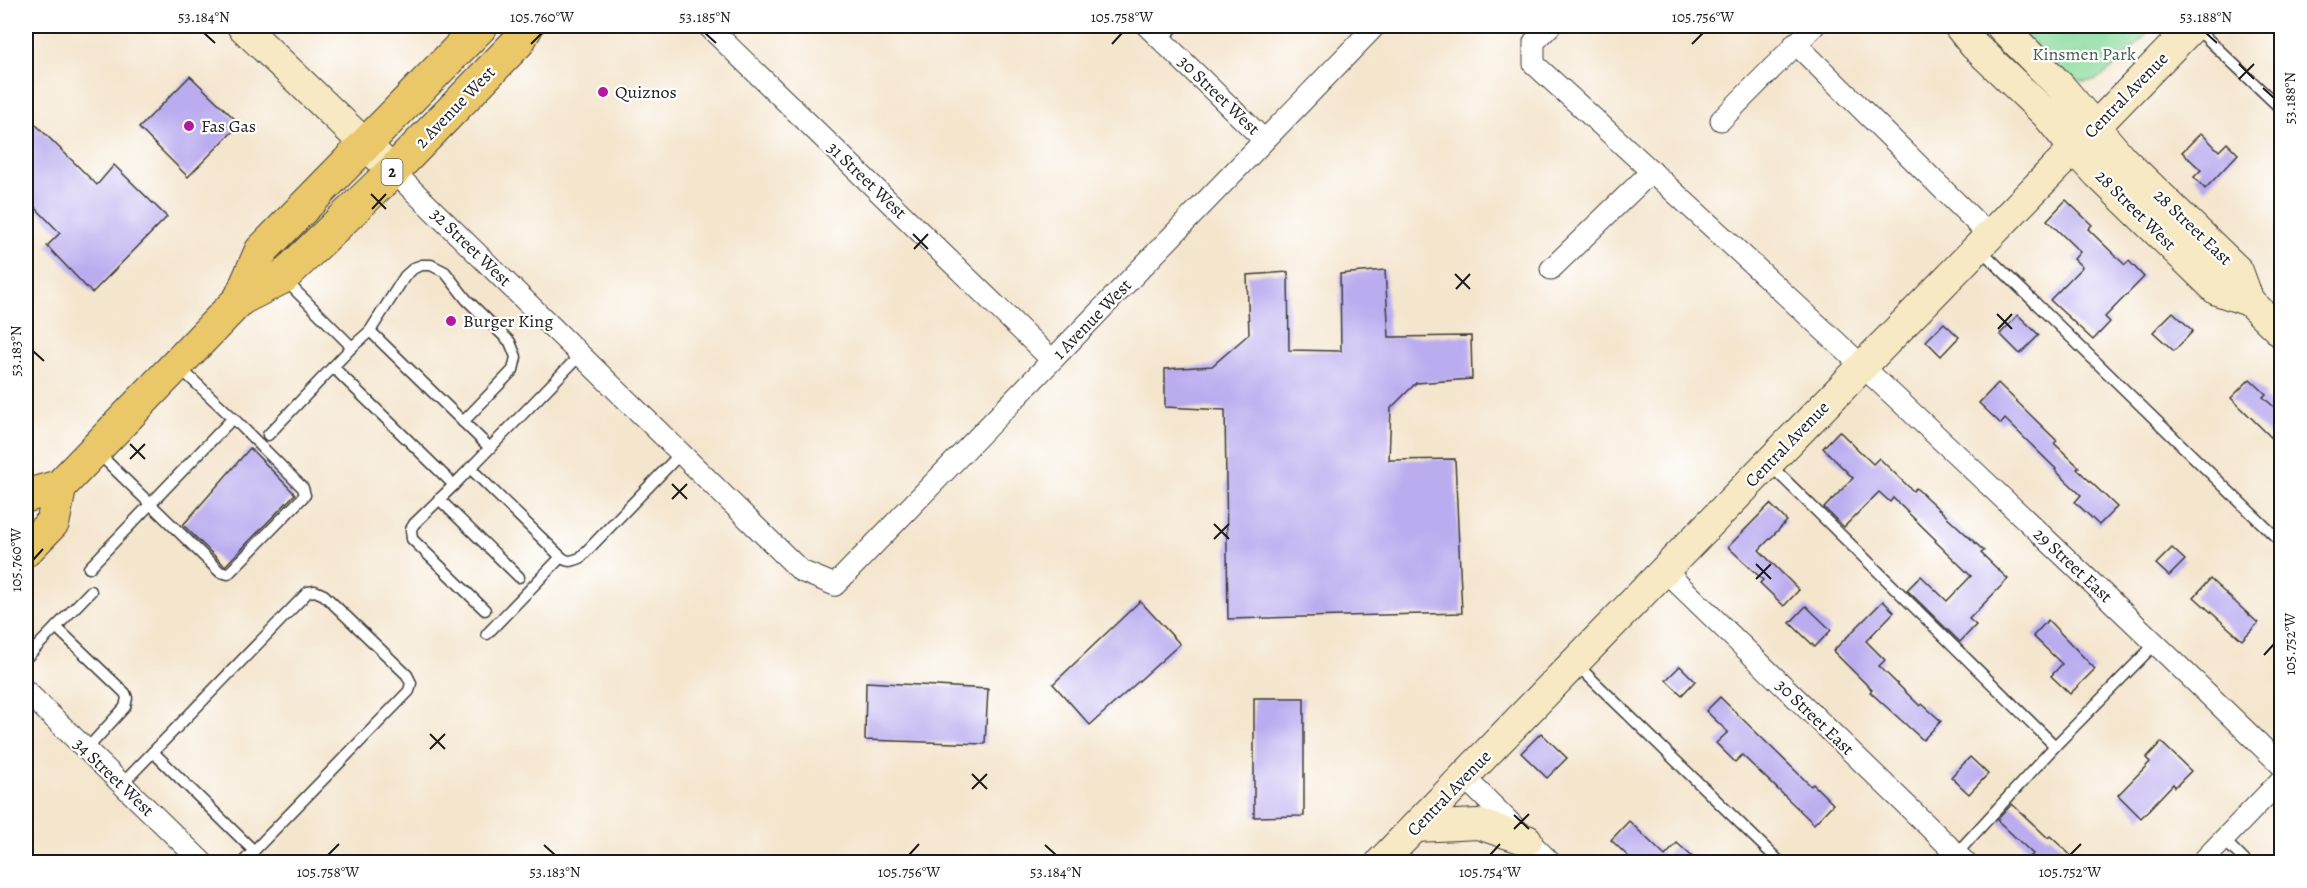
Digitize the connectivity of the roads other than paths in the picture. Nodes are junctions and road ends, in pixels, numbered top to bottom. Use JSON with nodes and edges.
{"nodes":[{"id":1,"x":242,"y":26,"type":"edge"},
{"id":2,"x":528,"y":26,"type":"edge"},
{"id":3,"x":708,"y":26,"type":"edge"},
{"id":4,"x":1375,"y":26,"type":"edge"},
{"id":5,"x":1550,"y":26,"type":"edge"},
{"id":6,"x":1814,"y":26,"type":"edge"},
{"id":7,"x":1959,"y":26,"type":"edge"},
{"id":8,"x":2001,"y":26,"type":"edge"},
{"id":9,"x":2193,"y":26,"type":"edge"},
{"id":10,"x":473,"y":28,"type":"edge"},
{"id":11,"x":1161,"y":30,"type":"edge"},
{"id":12,"x":1795,"y":43,"type":"junction"},
{"id":13,"x":2282,"y":110,"type":"edge"},
{"id":14,"x":1721,"y":120,"type":"dead end"},
{"id":15,"x":2095,"y":127,"type":"junction"},
{"id":16,"x":1264,"y":140,"type":"junction"},
{"id":17,"x":366,"y":143,"type":"junction"},
{"id":18,"x":2074,"y":148,"type":"junction"},
{"id":19,"x":393,"y":171,"type":"junction"},
{"id":20,"x":1652,"y":171,"type":"junction"},
{"id":21,"x":1984,"y":241,"type":"junction"},
{"id":22,"x":1551,"y":269,"type":"dead end"},
{"id":23,"x":283,"y":278,"type":"junction"},
{"id":24,"x":240,"y":299,"type":"junction"},
{"id":25,"x":2249,"y":301,"type":"junction"},
{"id":26,"x":370,"y":331,"type":"junction"},
{"id":27,"x":2282,"y":333,"type":"edge"},
{"id":28,"x":352,"y":347,"type":"junction"},
{"id":29,"x":581,"y":354,"type":"junction"},
{"id":30,"x":1052,"y":360,"type":"junction"},
{"id":31,"x":177,"y":364,"type":"junction"},
{"id":32,"x":333,"y":367,"type":"junction"},
{"id":33,"x":1862,"y":367,"type":"junction"},
{"id":34,"x":233,"y":418,"type":"junction"},
{"id":35,"x":464,"y":422,"type":"junction"},
{"id":36,"x":268,"y":435,"type":"dead end"},
{"id":37,"x":490,"y":448,"type":"junction"},
{"id":38,"x":95,"y":450,"type":"junction"},
{"id":39,"x":681,"y":453,"type":"junction"},
{"id":40,"x":1768,"y":464,"type":"junction"},
{"id":41,"x":470,"y":468,"type":"junction"},
{"id":42,"x":454,"y":485,"type":"junction"},
{"id":43,"x":60,"y":486,"type":"junction"},
{"id":44,"x":26,"y":495,"type":"edge"},
{"id":45,"x":440,"y":499,"type":"junction"},
{"id":46,"x":151,"y":504,"type":"junction"},
{"id":47,"x":2282,"y":543,"type":"edge"},
{"id":48,"x":26,"y":550,"type":"edge"},
{"id":49,"x":561,"y":557,"type":"junction"},
{"id":50,"x":89,"y":568,"type":"dead end"},
{"id":51,"x":1664,"y":570,"type":"junction"},
{"id":52,"x":801,"y":571,"type":"joint"},
{"id":53,"x":519,"y":577,"type":"dead end"},
{"id":54,"x":91,"y":591,"type":"dead end"},
{"id":55,"x":486,"y":610,"type":"dead end"},
{"id":56,"x":56,"y":627,"type":"junction"},
{"id":57,"x":486,"y":634,"type":"dead end"},
{"id":58,"x":2156,"y":643,"type":"junction"},
{"id":59,"x":26,"y":658,"type":"edge"},
{"id":60,"x":1575,"y":663,"type":"junction"},
{"id":61,"x":26,"y":691,"type":"edge"},
{"id":62,"x":2055,"y":746,"type":"junction"},
{"id":63,"x":86,"y":750,"type":"junction"},
{"id":64,"x":153,"y":752,"type":"junction"},
{"id":65,"x":2282,"y":766,"type":"edge"},
{"id":66,"x":1464,"y":777,"type":"junction"},
{"id":67,"x":2282,"y":779,"type":"edge"},
{"id":68,"x":122,"y":784,"type":"junction"},
{"id":69,"x":1416,"y":827,"type":"junction"},
{"id":70,"x":1527,"y":840,"type":"junction"},
{"id":71,"x":2224,"y":840,"type":"junction"},
{"id":72,"x":254,"y":851,"type":"junction"},
{"id":73,"x":1961,"y":859,"type":"edge"},
{"id":74,"x":202,"y":862,"type":"edge"},
{"id":75,"x":243,"y":862,"type":"edge"},
{"id":76,"x":1381,"y":862,"type":"edge"},
{"id":77,"x":1550,"y":862,"type":"edge"},
{"id":78,"x":1780,"y":862,"type":"edge"},
{"id":79,"x":2202,"y":862,"type":"edge"},
{"id":80,"x":2246,"y":862,"type":"edge"}],
"edges":[{"from":1,"to":17,"type":"street","name":"32 Street West"},
{"from":2,"to":19,"type":"highway","name":"2 Avenue West","number":"2"},
{"from":3,"to":30,"type":"street","name":"31 Street West"},
{"from":4,"to":16,"type":"street","name":"1 Avenue West"},
{"from":5,"to":20,"type":"street","name":"29 Street East"},
{"from":6,"to":12,"type":"street"},
{"from":7,"to":18,"type":"street","name":"28 Street West"},
{"from":8,"to":15,"type":"street"},
{"from":9,"to":13,"type":"lane"},
{"from":9,"to":15,"type":"street","name":"Central Avenue"},
{"from":10,"to":17,"type":"highway","name":"2 Avenue West","number":"2"},
{"from":11,"to":16,"type":"street","name":"30 Street West"},
{"from":12,"to":14,"type":"street"},
{"from":12,"to":21,"type":"street"},
{"from":15,"to":18,"type":"street","name":"Central Avenue"},
{"from":15,"to":25,"type":"street","name":"28 Street East"},
{"from":16,"to":30,"type":"street","name":"1 Avenue West"},
{"from":17,"to":19,"type":"street","name":"32 Street West"},
{"from":17,"to":24,"type":"highway","name":"2 Avenue West","number":"2"},
{"from":18,"to":21,"type":"street","name":"Central Avenue"},
{"from":18,"to":25,"type":"street","name":"28 Street West"},
{"from":19,"to":23,"type":"highway","name":"2 Avenue West","number":"2"},
{"from":19,"to":29,"type":"street","name":"32 Street West"},
{"from":20,"to":22,"type":"street"},
{"from":20,"to":33,"type":"street","name":"29 Street East"},
{"from":21,"to":33,"type":"street","name":"Central Avenue"},
{"from":21,"to":47,"type":"lane"},
{"from":23,"to":24,"type":"highway","name":"2 Avenue West","number":"2"},
{"from":23,"to":28,"type":"lane"},
{"from":24,"to":31,"type":"highway","name":"2 Avenue West","number":"2"},
{"from":25,"to":27,"type":"street","name":"28 Street East"},
{"from":26,"to":28,"type":"lane"},
{"from":26,"to":35,"type":"lane"},
{"from":26,"to":35,"type":"lane"},
{"from":28,"to":32,"type":"lane"},
{"from":29,"to":37,"type":"lane"},
{"from":29,"to":39,"type":"street","name":"32 Street West"},
{"from":30,"to":52,"type":"street","name":"1 Avenue West"},
{"from":31,"to":34,"type":"lane"},
{"from":31,"to":38,"type":"highway","name":"2 Avenue West","number":"2"},
{"from":32,"to":36,"type":"lane"},
{"from":32,"to":42,"type":"lane"},
{"from":33,"to":40,"type":"street","name":"Central Avenue"},
{"from":33,"to":58,"type":"street","name":"29 Street East"},
{"from":34,"to":46,"type":"lane"},
{"from":34,"to":46,"type":"lane"},
{"from":35,"to":37,"type":"lane"},
{"from":37,"to":41,"type":"lane"},
{"from":38,"to":43,"type":"highway","name":"2 Avenue West","number":"2"},
{"from":38,"to":46,"type":"lane"},
{"from":39,"to":49,"type":"lane"},
{"from":39,"to":52,"type":"street","name":"32 Street West"},
{"from":40,"to":51,"type":"street","name":"Central Avenue"},
{"from":40,"to":62,"type":"lane"},
{"from":41,"to":42,"type":"lane"},
{"from":41,"to":49,"type":"lane"},
{"from":42,"to":45,"type":"lane"},
{"from":43,"to":44,"type":"highway"},
{"from":43,"to":48,"type":"highway"},
{"from":45,"to":53,"type":"lane"},
{"from":45,"to":55,"type":"lane"},
{"from":46,"to":50,"type":"lane"},
{"from":49,"to":57,"type":"lane"},
{"from":51,"to":60,"type":"street","name":"Central Avenue"},
{"from":51,"to":73,"type":"street","name":"30 Street East"},
{"from":54,"to":56,"type":"lane"},
{"from":56,"to":59,"type":"lane"},
{"from":56,"to":63,"type":"lane"},
{"from":58,"to":62,"type":"lane"},
{"from":58,"to":65,"type":"street","name":"29 Street East"},
{"from":60,"to":66,"type":"street","name":"Central Avenue"},
{"from":60,"to":78,"type":"lane"},
{"from":61,"to":63,"type":"street","name":"34 Street West"},
{"from":62,"to":73,"type":"lane"},
{"from":63,"to":68,"type":"street","name":"34 Street West"},
{"from":64,"to":68,"type":"lane"},
{"from":64,"to":72,"type":"lane"},
{"from":64,"to":72,"type":"lane"},
{"from":66,"to":69,"type":"street","name":"Central Avenue"},
{"from":66,"to":70,"type":"street"},
{"from":67,"to":71,"type":"street"},
{"from":68,"to":74,"type":"street","name":"34 Street West"},
{"from":69,"to":70,"type":"street"},
{"from":69,"to":76,"type":"street","name":"Central Avenue"},
{"from":70,"to":77,"type":"street"},
{"from":71,"to":79,"type":"street"},
{"from":71,"to":80,"type":"lane"},
{"from":72,"to":75,"type":"lane"}]}
